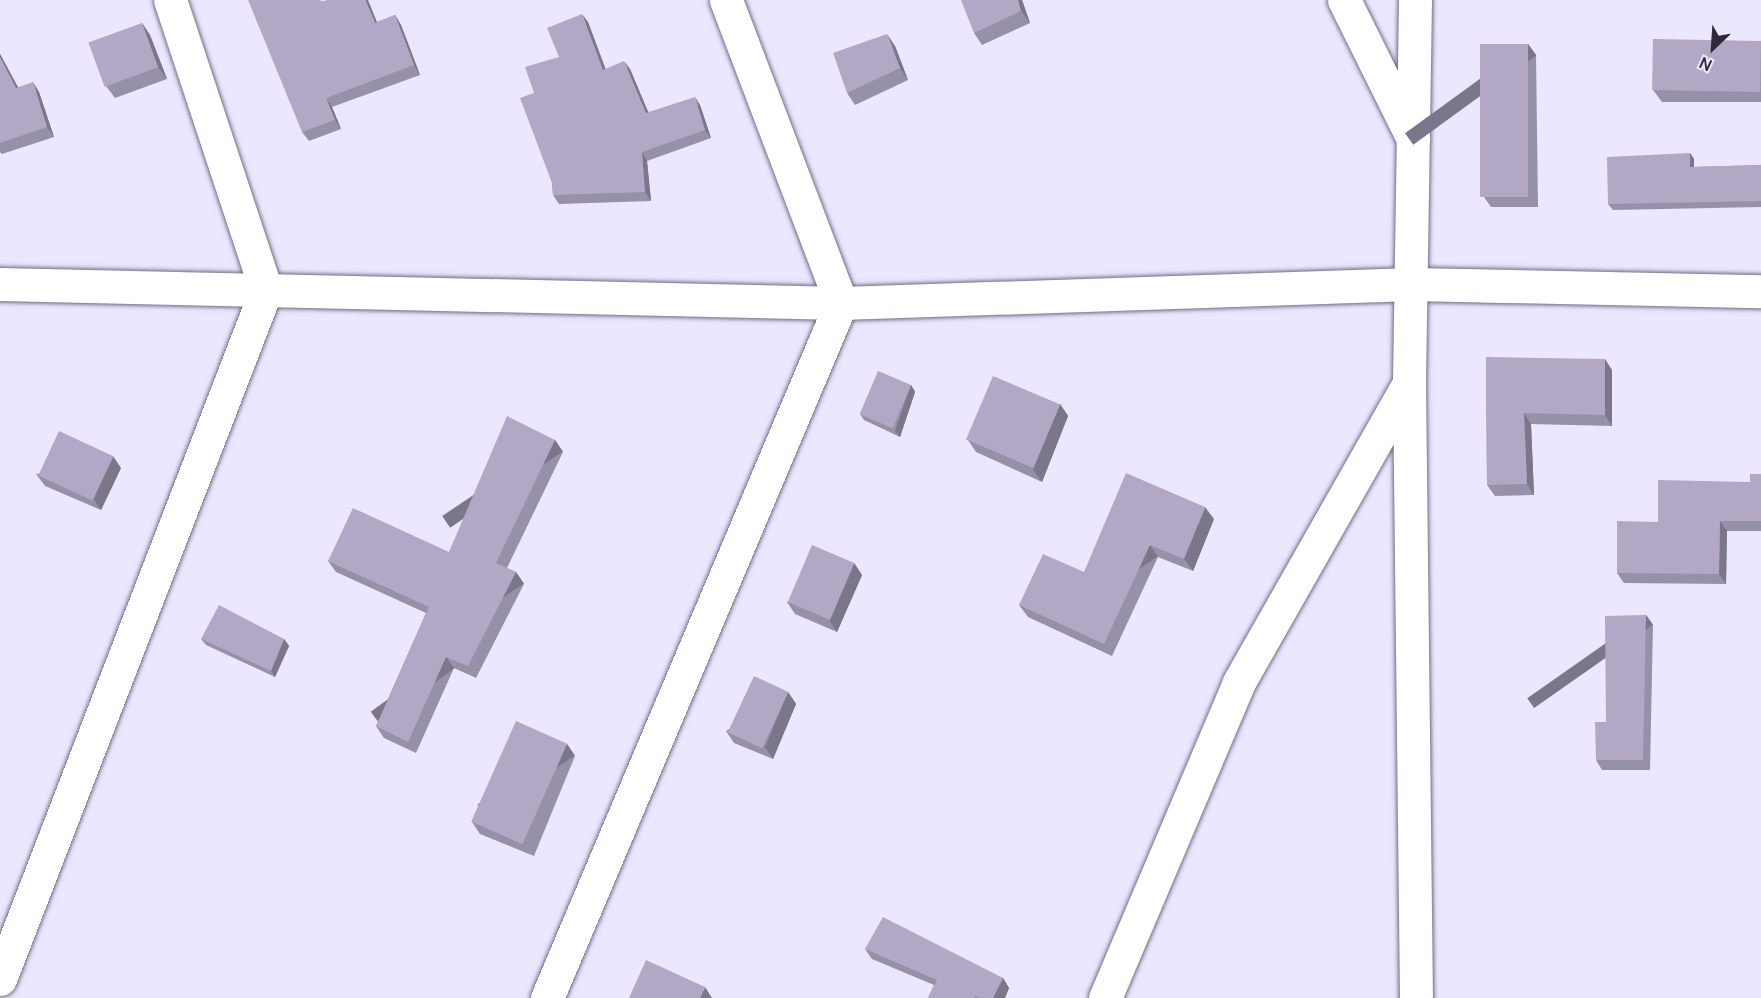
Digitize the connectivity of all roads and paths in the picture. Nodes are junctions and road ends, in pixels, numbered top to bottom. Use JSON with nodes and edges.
{"nodes":[{"id":1,"x":170,"y":0,"type":"edge"},
{"id":2,"x":726,"y":0,"type":"edge"},
{"id":3,"x":1344,"y":0,"type":"edge"},
{"id":4,"x":1415,"y":0,"type":"edge"},
{"id":5,"x":1413,"y":139,"type":"junction"},
{"id":6,"x":0,"y":284,"type":"edge"},
{"id":7,"x":1413,"y":284,"type":"junction"},
{"id":8,"x":266,"y":290,"type":"junction"},
{"id":9,"x":1761,"y":291,"type":"edge"},
{"id":10,"x":841,"y":303,"type":"junction"},
{"id":11,"x":1409,"y":383,"type":"junction"},
{"id":12,"x":0,"y":979,"type":"edge"},
{"id":13,"x":547,"y":998,"type":"edge"},
{"id":14,"x":1105,"y":998,"type":"edge"},
{"id":15,"x":1416,"y":998,"type":"edge"}],
"edges":[{"from":1,"to":8,"type":"street"},
{"from":2,"to":10,"type":"street"},
{"from":3,"to":5,"type":"street"},
{"from":4,"to":5,"type":"street"},
{"from":5,"to":7,"type":"street"},
{"from":6,"to":8,"type":"street"},
{"from":7,"to":9,"type":"street"},
{"from":7,"to":10,"type":"street"},
{"from":7,"to":11,"type":"street"},
{"from":8,"to":10,"type":"street"},
{"from":8,"to":12,"type":"street"},
{"from":10,"to":13,"type":"street"},
{"from":11,"to":14,"type":"street"},
{"from":11,"to":15,"type":"street"}]}
